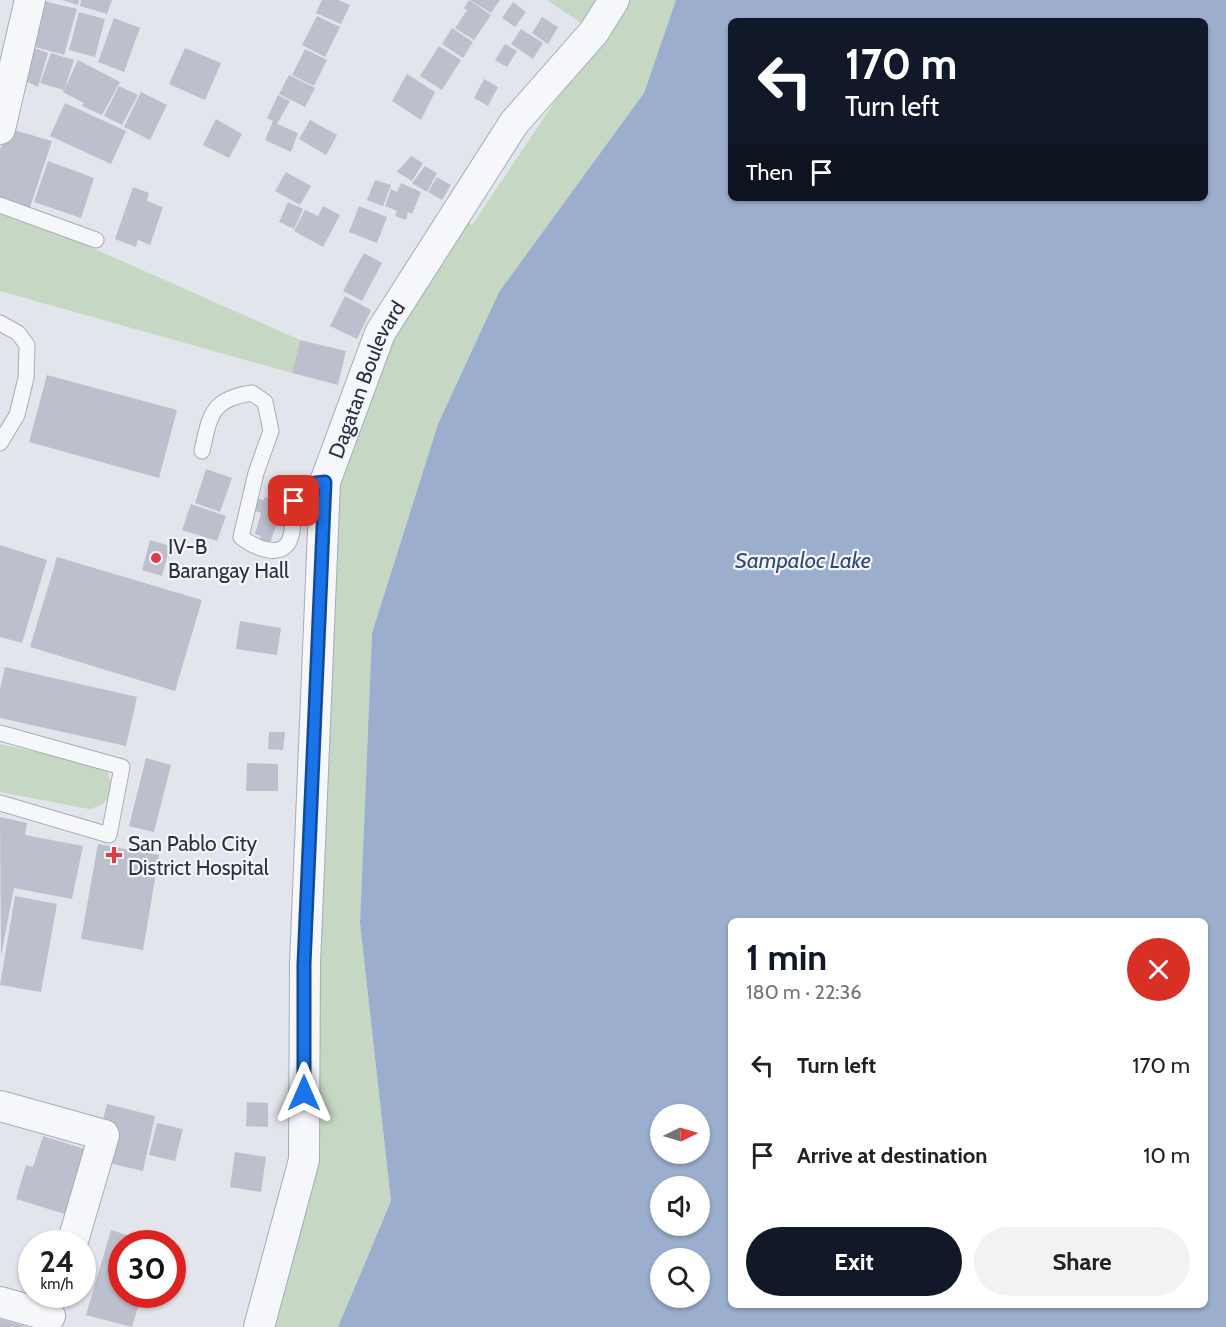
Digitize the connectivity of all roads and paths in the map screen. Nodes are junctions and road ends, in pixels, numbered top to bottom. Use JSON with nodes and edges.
{"nodes":[{"id":1,"x":30,"y":0,"type":"edge"},
{"id":2,"x":614,"y":0,"type":"edge"},
{"id":3,"x":0,"y":129,"type":"edge"},
{"id":4,"x":0,"y":205,"type":"edge"},
{"id":5,"x":96,"y":240,"type":"dead end"},
{"id":6,"x":0,"y":323,"type":"edge"},
{"id":7,"x":0,"y":443,"type":"edge"},
{"id":8,"x":202,"y":451,"type":"dead end"},
{"id":9,"x":325,"y":482,"type":"junction"},
{"id":10,"x":0,"y":733,"type":"edge"},
{"id":11,"x":0,"y":803,"type":"edge"},
{"id":12,"x":0,"y":1106,"type":"edge"},
{"id":13,"x":76,"y":1230,"type":"edge"},
{"id":14,"x":0,"y":1302,"type":"edge"},
{"id":15,"x":51,"y":1312,"type":"edge"},
{"id":16,"x":259,"y":1327,"type":"edge"}],
"edges":[{"from":1,"to":3,"type":"street"},
{"from":2,"to":9,"type":"street","name":"Dagatan Boulevard"},
{"from":4,"to":5,"type":"lane"},
{"from":6,"to":7,"type":"lane"},
{"from":8,"to":9,"type":"lane"},
{"from":9,"to":16,"type":"street","name":"Dagatan Boulevard"},
{"from":10,"to":11,"type":"lane"},
{"from":12,"to":13,"type":"street"},
{"from":14,"to":15,"type":"street"}]}
